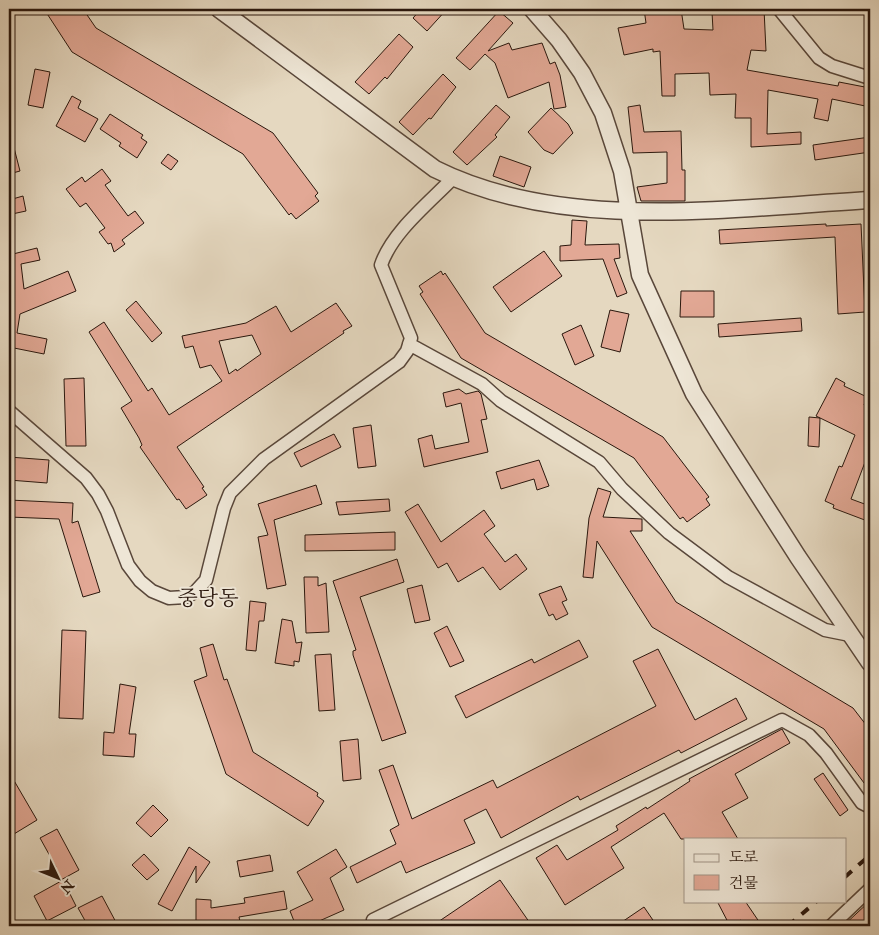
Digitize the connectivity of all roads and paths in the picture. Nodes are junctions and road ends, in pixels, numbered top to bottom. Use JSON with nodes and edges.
{"nodes":[{"id":1,"x":219,"y":9,"type":"edge"},
{"id":2,"x":532,"y":9,"type":"edge"},
{"id":3,"x":779,"y":9,"type":"edge"},
{"id":4,"x":870,"y":78,"type":"edge"},
{"id":5,"x":453,"y":178,"type":"junction"},
{"id":6,"x":870,"y":200,"type":"edge"},
{"id":7,"x":627,"y":210,"type":"junction"},
{"id":8,"x":409,"y":344,"type":"junction"},
{"id":9,"x":9,"y":411,"type":"edge"},
{"id":10,"x":850,"y":635,"type":"junction"},
{"id":11,"x":870,"y":663,"type":"edge"},
{"id":12,"x":870,"y":807,"type":"edge"},
{"id":13,"x":870,"y":889,"type":"edge"},
{"id":14,"x":372,"y":920,"type":"dead end"},
{"id":15,"x":831,"y":926,"type":"edge"}],
"edges":[{"from":1,"to":5,"type":"street"},
{"from":2,"to":7,"type":"street"},
{"from":3,"to":4,"type":"street"},
{"from":5,"to":7,"type":"street"},
{"from":5,"to":8,"type":"street"},
{"from":6,"to":7,"type":"street"},
{"from":7,"to":10,"type":"street"},
{"from":8,"to":9,"type":"street"},
{"from":8,"to":10,"type":"street"},
{"from":10,"to":11,"type":"street"},
{"from":12,"to":14,"type":"street"},
{"from":13,"to":15,"type":"street"}]}
